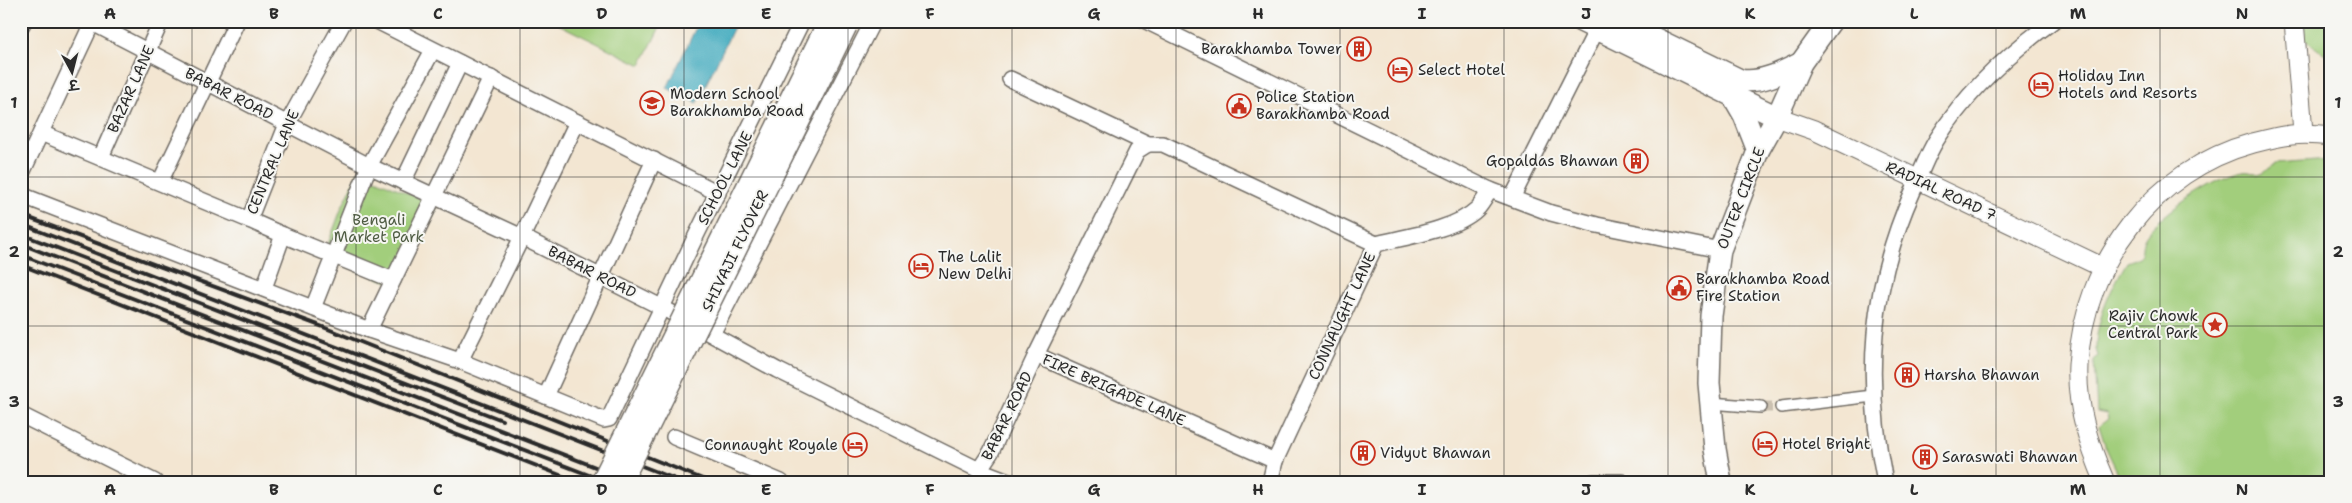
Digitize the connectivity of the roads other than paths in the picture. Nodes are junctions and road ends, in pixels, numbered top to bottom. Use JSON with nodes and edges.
{"nodes":[{"id":1,"x":24,"y":21,"type":"edge"},
{"id":2,"x":162,"y":21,"type":"edge"},
{"id":3,"x":237,"y":21,"type":"edge"},
{"id":4,"x":344,"y":21,"type":"edge"},
{"id":5,"x":377,"y":21,"type":"edge"},
{"id":6,"x":802,"y":21,"type":"edge"},
{"id":7,"x":872,"y":21,"type":"edge"},
{"id":8,"x":1146,"y":21,"type":"edge"},
{"id":9,"x":1619,"y":21,"type":"edge"},
{"id":10,"x":1831,"y":21,"type":"edge"},
{"id":11,"x":2053,"y":21,"type":"edge"},
{"id":12,"x":2294,"y":21,"type":"edge"},
{"id":13,"x":91,"y":22,"type":"edge"},
{"id":14,"x":841,"y":23,"type":"edge"},
{"id":15,"x":1589,"y":25,"type":"edge"},
{"id":16,"x":21,"y":26,"type":"edge"},
{"id":17,"x":434,"y":50,"type":"junction"},
{"id":18,"x":147,"y":52,"type":"junction"},
{"id":19,"x":460,"y":63,"type":"junction"},
{"id":20,"x":1801,"y":63,"type":"junction"},
{"id":21,"x":491,"y":78,"type":"junction"},
{"id":22,"x":1010,"y":79,"type":"dead end"},
{"id":23,"x":208,"y":83,"type":"junction"},
{"id":24,"x":1733,"y":96,"type":"junction"},
{"id":25,"x":1777,"y":117,"type":"junction"},
{"id":26,"x":577,"y":122,"type":"junction"},
{"id":27,"x":287,"y":124,"type":"junction"},
{"id":28,"x":2303,"y":132,"type":"junction"},
{"id":29,"x":41,"y":133,"type":"junction"},
{"id":30,"x":2331,"y":136,"type":"edge"},
{"id":31,"x":1148,"y":144,"type":"junction"},
{"id":32,"x":1758,"y":151,"type":"junction"},
{"id":33,"x":101,"y":156,"type":"junction"},
{"id":34,"x":654,"y":160,"type":"junction"},
{"id":35,"x":368,"y":166,"type":"junction"},
{"id":36,"x":21,"y":175,"type":"edge"},
{"id":37,"x":1918,"y":180,"type":"junction"},
{"id":38,"x":160,"y":182,"type":"junction"},
{"id":39,"x":403,"y":182,"type":"junction"},
{"id":40,"x":1490,"y":190,"type":"junction"},
{"id":41,"x":718,"y":193,"type":"junction"},
{"id":42,"x":21,"y":195,"type":"edge"},
{"id":43,"x":433,"y":196,"type":"junction"},
{"id":44,"x":1512,"y":198,"type":"junction"},
{"id":45,"x":249,"y":220,"type":"junction"},
{"id":46,"x":283,"y":236,"type":"junction"},
{"id":47,"x":522,"y":237,"type":"junction"},
{"id":48,"x":1376,"y":244,"type":"junction"},
{"id":49,"x":1720,"y":250,"type":"junction"},
{"id":50,"x":333,"y":254,"type":"junction"},
{"id":51,"x":2104,"y":268,"type":"junction"},
{"id":52,"x":601,"y":277,"type":"junction"},
{"id":53,"x":393,"y":280,"type":"junction"},
{"id":54,"x":264,"y":288,"type":"junction"},
{"id":55,"x":313,"y":308,"type":"junction"},
{"id":56,"x":663,"y":308,"type":"junction"},
{"id":57,"x":369,"y":330,"type":"junction"},
{"id":58,"x":712,"y":334,"type":"junction"},
{"id":59,"x":1036,"y":355,"type":"junction"},
{"id":60,"x":460,"y":361,"type":"junction"},
{"id":61,"x":546,"y":396,"type":"junction"},
{"id":62,"x":1873,"y":396,"type":"junction"},
{"id":63,"x":1711,"y":403,"type":"junction"},
{"id":64,"x":1762,"y":407,"type":"tunnel mouth"},
{"id":65,"x":1781,"y":407,"type":"tunnel mouth"},
{"id":66,"x":21,"y":414,"type":"edge"},
{"id":67,"x":674,"y":437,"type":"dead end"},
{"id":68,"x":1276,"y":461,"type":"junction"},
{"id":69,"x":979,"y":470,"type":"junction"},
{"id":70,"x":995,"y":479,"type":"edge"},
{"id":71,"x":155,"y":482,"type":"edge"},
{"id":72,"x":602,"y":482,"type":"edge"},
{"id":73,"x":622,"y":482,"type":"edge"},
{"id":74,"x":781,"y":482,"type":"edge"},
{"id":75,"x":1011,"y":482,"type":"edge"},
{"id":76,"x":1270,"y":482,"type":"edge"},
{"id":77,"x":1593,"y":482,"type":"edge"},
{"id":78,"x":1622,"y":482,"type":"edge"},
{"id":79,"x":1721,"y":482,"type":"edge"},
{"id":80,"x":1885,"y":482,"type":"edge"},
{"id":81,"x":2105,"y":482,"type":"edge"}],
"edges":[{"from":1,"to":16,"type":"street"},
{"from":2,"to":18,"type":"street","name":"BAZAR LANE"},
{"from":3,"to":23,"type":"street"},
{"from":4,"to":27,"type":"street","name":"CENTRAL LANE"},
{"from":5,"to":17,"type":"street"},
{"from":6,"to":41,"type":"street","name":"SCHOOL LANE"},
{"from":7,"to":58,"type":"street"},
{"from":8,"to":40,"type":"street"},
{"from":9,"to":20,"type":"main road"},
{"from":10,"to":20,"type":"main road","name":"OUTER CIRCLE"},
{"from":11,"to":37,"type":"street"},
{"from":12,"to":28,"type":"street"},
{"from":13,"to":18,"type":"street","name":"BABAR ROAD"},
{"from":13,"to":29,"type":"street"},
{"from":14,"to":72,"type":"main road","name":"SHIVAJI FLYOVER","bridge":true},
{"from":14,"to":73,"type":"main road","name":"SHIVAJI FLYOVER","bridge":true},
{"from":15,"to":24,"type":"main road"},
{"from":15,"to":44,"type":"street"},
{"from":17,"to":19,"type":"street"},
{"from":17,"to":35,"type":"street"},
{"from":18,"to":23,"type":"street","name":"BABAR ROAD"},
{"from":18,"to":33,"type":"street","name":"BAZAR LANE"},
{"from":19,"to":21,"type":"street"},
{"from":19,"to":39,"type":"street"},
{"from":20,"to":25,"type":"main road","name":"OUTER CIRCLE"},
{"from":21,"to":26,"type":"street"},
{"from":21,"to":43,"type":"street"},
{"from":22,"to":31,"type":"street"},
{"from":23,"to":27,"type":"street","name":"BABAR ROAD"},
{"from":23,"to":38,"type":"street"},
{"from":24,"to":25,"type":"main road"},
{"from":24,"to":32,"type":"main road"},
{"from":25,"to":32,"type":"main road","name":"OUTER CIRCLE"},
{"from":25,"to":37,"type":"street","name":"RADIAL ROAD 7"},
{"from":26,"to":34,"type":"street"},
{"from":26,"to":47,"type":"street"},
{"from":27,"to":35,"type":"street","name":"BABAR ROAD"},
{"from":27,"to":45,"type":"street","name":"CENTRAL LANE"},
{"from":28,"to":30,"type":"street"},
{"from":28,"to":51,"type":"street"},
{"from":29,"to":33,"type":"street"},
{"from":29,"to":36,"type":"street"},
{"from":31,"to":48,"type":"street"},
{"from":31,"to":59,"type":"street","name":"FIRE BRIGADE LANE"},
{"from":32,"to":49,"type":"main road","name":"OUTER CIRCLE"},
{"from":33,"to":38,"type":"street"},
{"from":34,"to":41,"type":"street"},
{"from":34,"to":52,"type":"street"},
{"from":35,"to":39,"type":"street","name":"BABAR ROAD"},
{"from":35,"to":50,"type":"street"},
{"from":37,"to":51,"type":"street","name":"RADIAL ROAD 7"},
{"from":37,"to":62,"type":"street"},
{"from":38,"to":45,"type":"street"},
{"from":39,"to":43,"type":"street","name":"BABAR ROAD"},
{"from":40,"to":44,"type":"street"},
{"from":40,"to":48,"type":"street","name":"CONNAUGHT LANE"},
{"from":41,"to":56,"type":"street","name":"SCHOOL LANE"},
{"from":42,"to":54,"type":"street"},
{"from":43,"to":47,"type":"street","name":"BABAR ROAD"},
{"from":43,"to":53,"type":"street"},
{"from":44,"to":49,"type":"street"},
{"from":45,"to":46,"type":"street","name":"CENTRAL LANE"},
{"from":46,"to":50,"type":"street","name":"CENTRAL LANE"},
{"from":46,"to":54,"type":"street"},
{"from":47,"to":52,"type":"street","name":"BABAR ROAD"},
{"from":47,"to":60,"type":"street"},
{"from":48,"to":68,"type":"street","name":"CONNAUGHT LANE"},
{"from":49,"to":63,"type":"main road","name":"OUTER CIRCLE"},
{"from":50,"to":53,"type":"street","name":"CENTRAL LANE"},
{"from":50,"to":55,"type":"street"},
{"from":51,"to":81,"type":"street"},
{"from":52,"to":56,"type":"street","name":"BABAR ROAD"},
{"from":52,"to":61,"type":"street"},
{"from":53,"to":57,"type":"street"},
{"from":54,"to":55,"type":"street"},
{"from":55,"to":57,"type":"street"},
{"from":56,"to":58,"type":"street","name":"BABAR ROAD"},
{"from":56,"to":61,"type":"street","name":"SCHOOL LANE"},
{"from":57,"to":60,"type":"street"},
{"from":58,"to":69,"type":"street","name":"BABAR ROAD"},
{"from":59,"to":68,"type":"street","name":"FIRE BRIGADE LANE"},
{"from":59,"to":69,"type":"street","name":"BABAR ROAD"},
{"from":60,"to":61,"type":"street"},
{"from":62,"to":65,"type":"street"},
{"from":62,"to":80,"type":"street"},
{"from":63,"to":64,"type":"street"},
{"from":63,"to":79,"type":"main road","name":"OUTER CIRCLE"},
{"from":66,"to":71,"type":"street"},
{"from":67,"to":74,"type":"street"},
{"from":68,"to":76,"type":"street","name":"CONNAUGHT LANE"},
{"from":69,"to":70,"type":"street"},
{"from":70,"to":75,"type":"street"},
{"from":77,"to":78,"type":"street"}]}
